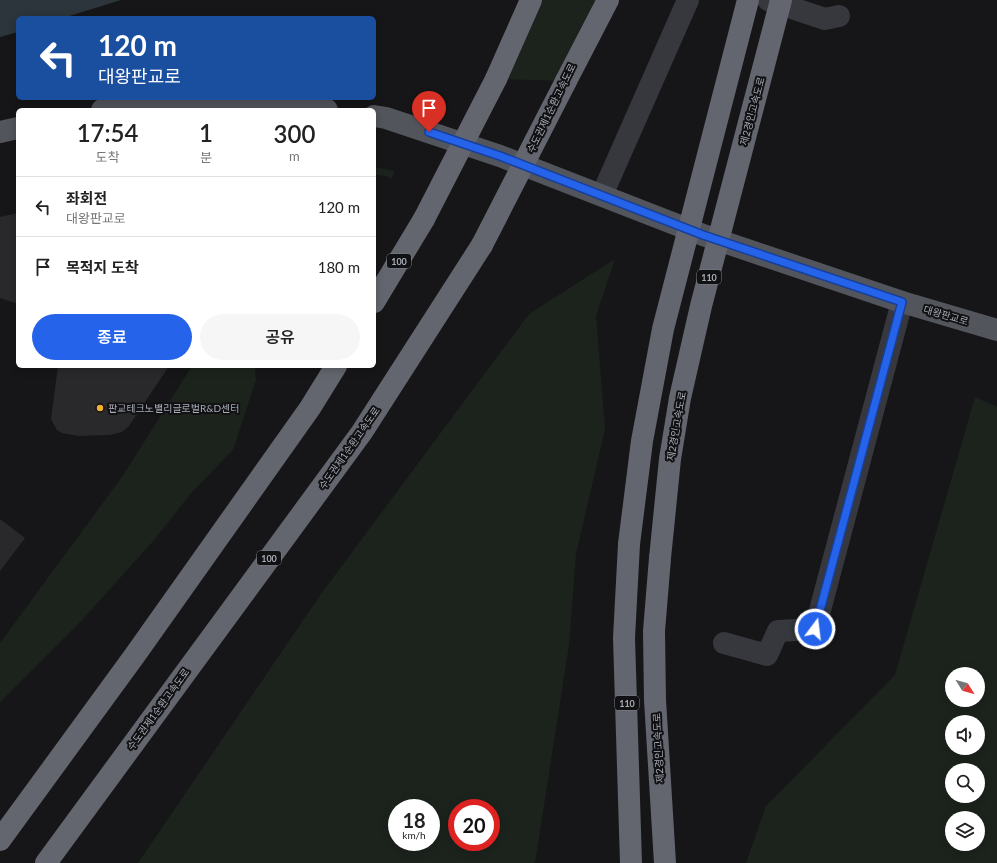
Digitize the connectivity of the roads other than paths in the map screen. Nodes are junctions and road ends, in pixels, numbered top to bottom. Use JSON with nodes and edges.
{"nodes":[{"id":1,"x":519,"y":0,"type":"edge"},
{"id":2,"x":531,"y":0,"type":"edge"},
{"id":3,"x":599,"y":0,"type":"edge"},
{"id":4,"x":608,"y":0,"type":"edge"},
{"id":5,"x":688,"y":0,"type":"edge"},
{"id":6,"x":748,"y":0,"type":"edge"},
{"id":7,"x":768,"y":0,"type":"edge"},
{"id":8,"x":781,"y":0,"type":"edge"},
{"id":9,"x":839,"y":16,"type":"dead end"},
{"id":10,"x":496,"y":79,"type":"junction"},
{"id":11,"x":566,"y":81,"type":"junction"},
{"id":12,"x":136,"y":108,"type":"edge"},
{"id":13,"x":311,"y":108,"type":"edge"},
{"id":14,"x":376,"y":116,"type":"edge"},
{"id":15,"x":16,"y":128,"type":"edge"},
{"id":16,"x":0,"y":132,"type":"edge"},
{"id":17,"x":602,"y":195,"type":"junction"},
{"id":18,"x":376,"y":299,"type":"edge"},
{"id":19,"x":902,"y":302,"type":"junction"},
{"id":20,"x":997,"y":330,"type":"edge"},
{"id":21,"x":335,"y":368,"type":"edge"},
{"id":22,"x":724,"y":643,"type":"dead end"},
{"id":23,"x":0,"y":840,"type":"edge"},
{"id":24,"x":46,"y":863,"type":"edge"},
{"id":25,"x":631,"y":863,"type":"edge"},
{"id":26,"x":665,"y":863,"type":"edge"}],
"edges":[{"from":1,"to":10,"type":"highway"},
{"from":2,"to":10,"type":"highway","number":"100"},
{"from":3,"to":11,"type":"highway","name":"수도권제1순환고속도로","number":"100"},
{"from":4,"to":11,"type":"highway"},
{"from":5,"to":17,"type":"lane"},
{"from":6,"to":25,"type":"highway","number":"110","bridge":true},
{"from":7,"to":9,"type":"lane"},
{"from":8,"to":26,"type":"highway","name":"제2경인고속도로","number":"110","bridge":true},
{"from":10,"to":18,"type":"highway","number":"100","bridge":true},
{"from":11,"to":24,"type":"highway","name":"수도권제1순환고속도로","number":"100","bridge":true},
{"from":12,"to":13,"type":"main road"},
{"from":14,"to":17,"type":"main road","name":"대왕판교로"},
{"from":15,"to":16,"type":"main road"},
{"from":17,"to":19,"type":"main road","name":"대왕판교로"},
{"from":19,"to":20,"type":"main road","name":"대왕판교로"},
{"from":19,"to":22,"type":"lane"},
{"from":21,"to":23,"type":"highway"}]}
